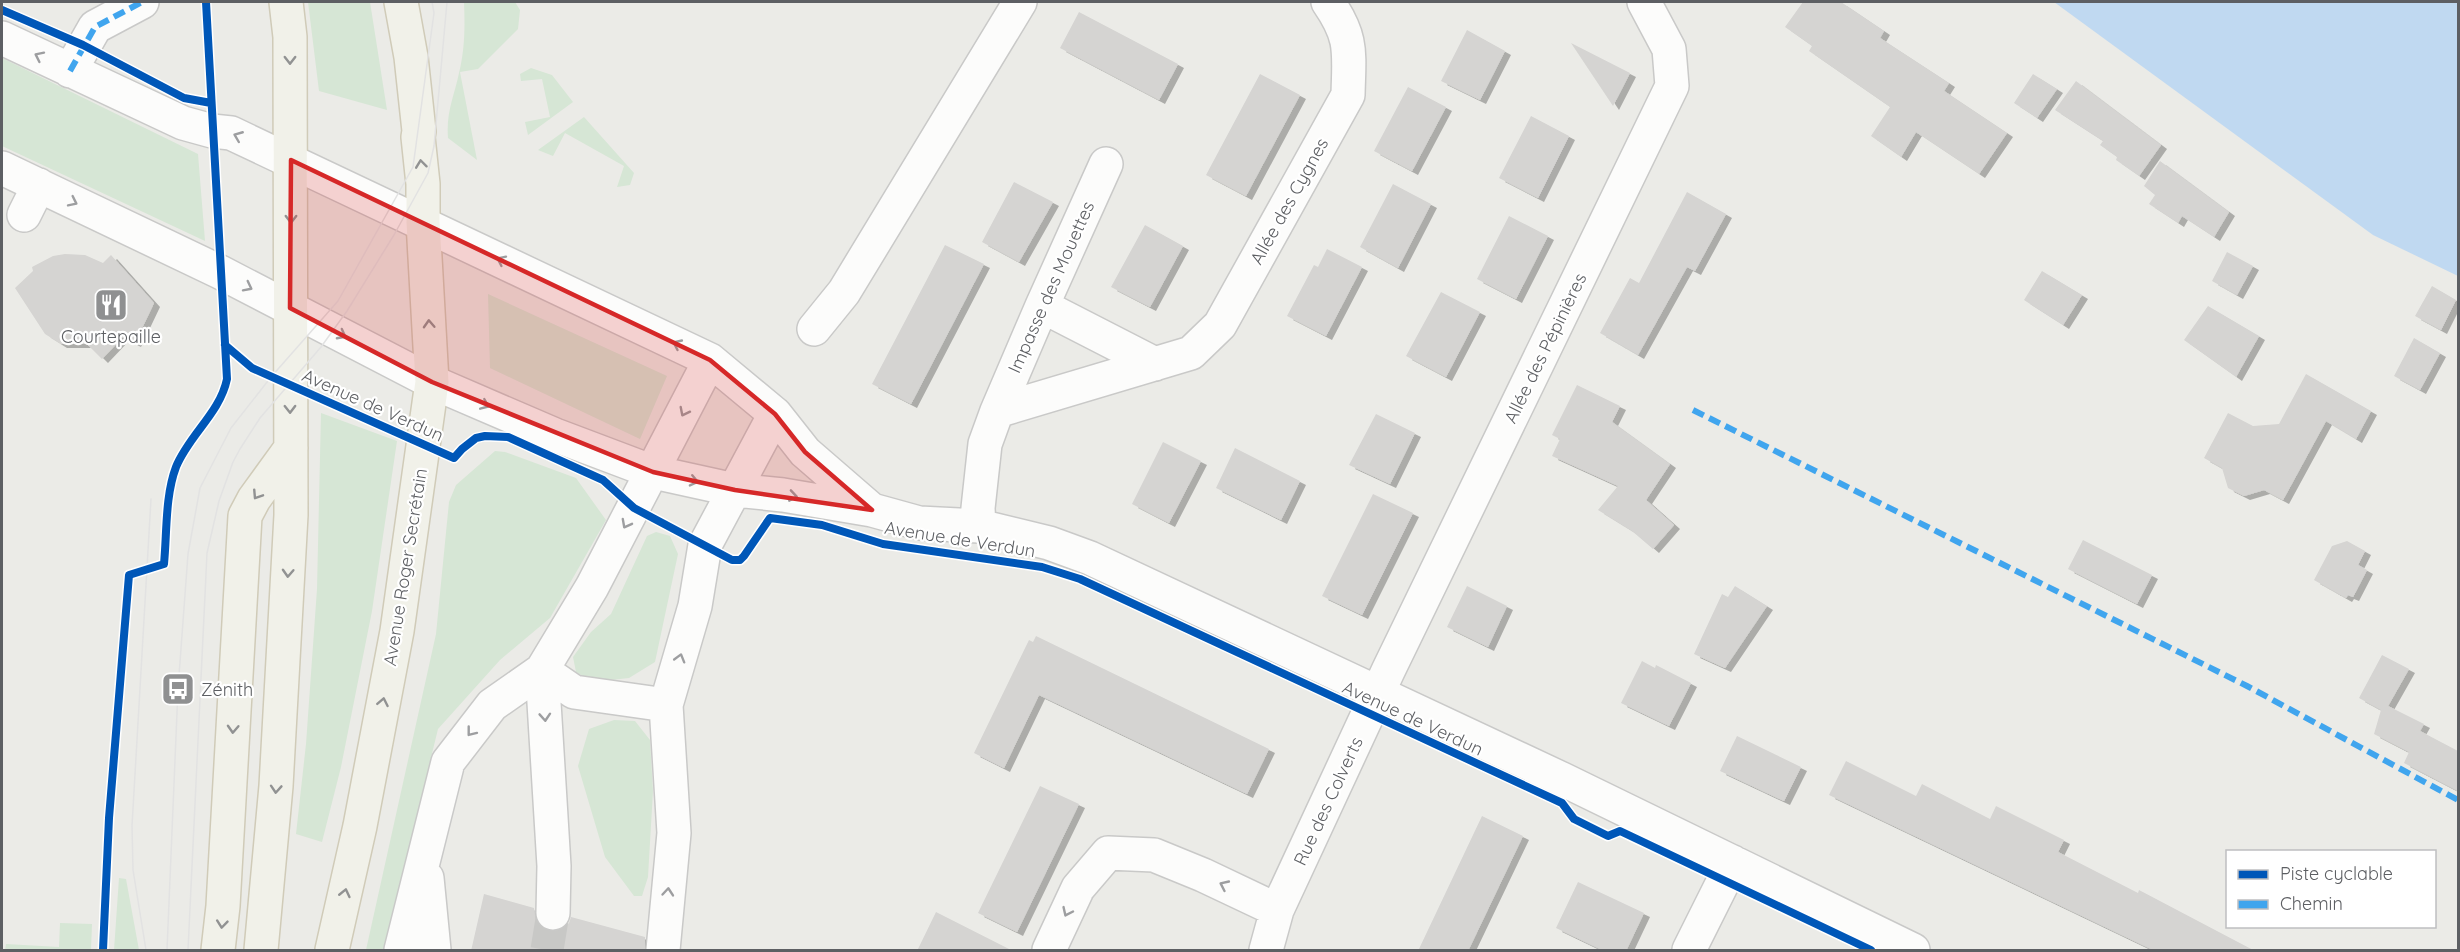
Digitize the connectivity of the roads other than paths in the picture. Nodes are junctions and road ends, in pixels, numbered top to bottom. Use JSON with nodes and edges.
{"nodes":[{"id":1,"x":142,"y":2,"type":"edge"},
{"id":2,"x":286,"y":2,"type":"edge"},
{"id":3,"x":401,"y":2,"type":"edge"},
{"id":4,"x":1020,"y":2,"type":"edge"},
{"id":5,"x":1328,"y":2,"type":"edge"},
{"id":6,"x":1644,"y":2,"type":"edge"},
{"id":7,"x":2,"y":38,"type":"edge"},
{"id":8,"x":70,"y":71,"type":"junction"},
{"id":9,"x":291,"y":160,"type":"junction"},
{"id":10,"x":1107,"y":164,"type":"dead end"},
{"id":11,"x":2,"y":168,"type":"edge"},
{"id":12,"x":39,"y":185,"type":"junction"},
{"id":13,"x":24,"y":215,"type":"dead end"},
{"id":14,"x":423,"y":222,"type":"junction"},
{"id":15,"x":1042,"y":306,"type":"junction"},
{"id":16,"x":290,"y":308,"type":"junction"},
{"id":17,"x":814,"y":329,"type":"dead end"},
{"id":18,"x":710,"y":360,"type":"junction"},
{"id":19,"x":1155,"y":364,"type":"junction"},
{"id":20,"x":432,"y":382,"type":"junction"},
{"id":21,"x":997,"y":411,"type":"junction"},
{"id":22,"x":776,"y":414,"type":"junction"},
{"id":23,"x":291,"y":448,"type":"junction"},
{"id":24,"x":653,"y":472,"type":"junction"},
{"id":25,"x":735,"y":490,"type":"junction"},
{"id":26,"x":872,"y":510,"type":"junction"},
{"id":27,"x":979,"y":526,"type":"junction"},
{"id":28,"x":542,"y":670,"type":"junction"},
{"id":29,"x":1379,"y":693,"type":"junction"},
{"id":30,"x":666,"y":705,"type":"junction"},
{"id":31,"x":424,"y":852,"type":"junction"},
{"id":32,"x":1733,"y":862,"type":"junction"},
{"id":33,"x":1277,"y":910,"type":"junction"},
{"id":34,"x":553,"y":912,"type":"tunnel mouth"},
{"id":35,"x":218,"y":951,"type":"edge"},
{"id":36,"x":261,"y":951,"type":"edge"},
{"id":37,"x":332,"y":951,"type":"edge"},
{"id":38,"x":401,"y":951,"type":"edge"},
{"id":39,"x":434,"y":951,"type":"edge"},
{"id":40,"x":663,"y":951,"type":"edge"},
{"id":41,"x":1049,"y":951,"type":"edge"},
{"id":42,"x":1266,"y":951,"type":"edge"},
{"id":43,"x":1689,"y":951,"type":"edge"},
{"id":44,"x":1913,"y":951,"type":"edge"}],
"edges":[{"from":1,"to":8,"type":"street"},
{"from":2,"to":9,"type":"main road","one_way":true},
{"from":14,"to":3,"type":"main road","name":"Avenue Roger Secrétain","one_way":true},
{"from":4,"to":17,"type":"street"},
{"from":5,"to":19,"type":"street","name":"Allée des Cygnes"},
{"from":6,"to":29,"type":"street","name":"Allée des Pépinières"},
{"from":8,"to":7,"type":"street","name":"Avenue de Verdun","one_way":true},
{"from":9,"to":8,"type":"street","name":"Avenue de Verdun","one_way":true},
{"from":9,"to":14,"type":"street","name":"Avenue de Verdun"},
{"from":9,"to":16,"type":"main road","one_way":true},
{"from":10,"to":15,"type":"street","name":"Impasse des Mouettes"},
{"from":11,"to":12,"type":"street","name":"Avenue de Verdun"},
{"from":12,"to":13,"type":"street"},
{"from":12,"to":16,"type":"street","name":"Avenue de Verdun","one_way":true},
{"from":18,"to":14,"type":"street","name":"Avenue de Verdun","one_way":true},
{"from":20,"to":14,"type":"main road","name":"Avenue Roger Secrétain","one_way":true},
{"from":15,"to":19,"type":"street"},
{"from":15,"to":21,"type":"street","name":"Impasse des Mouettes"},
{"from":16,"to":20,"type":"street","name":"Avenue de Verdun","one_way":true},
{"from":16,"to":23,"type":"main road","one_way":true},
{"from":18,"to":22,"type":"street","name":"Avenue de Verdun"},
{"from":18,"to":24,"type":"street","one_way":true},
{"from":19,"to":21,"type":"street","name":"Allée des Cygnes"},
{"from":20,"to":24,"type":"street","name":"Avenue de Verdun","one_way":true},
{"from":37,"to":20,"type":"main road","name":"Avenue Roger Secrétain","one_way":true},
{"from":21,"to":27,"type":"street"},
{"from":22,"to":25,"type":"street"},
{"from":22,"to":26,"type":"street","name":"Avenue de Verdun"},
{"from":23,"to":35,"type":"main road","one_way":true},
{"from":23,"to":36,"type":"main road","one_way":true},
{"from":24,"to":25,"type":"street","name":"Avenue de Verdun","one_way":true},
{"from":24,"to":28,"type":"street","one_way":true},
{"from":25,"to":26,"type":"street","name":"Avenue de Verdun","one_way":true},
{"from":30,"to":25,"type":"street","one_way":true},
{"from":26,"to":27,"type":"street","name":"Avenue de Verdun"},
{"from":27,"to":29,"type":"street","name":"Avenue de Verdun"},
{"from":28,"to":30,"type":"street"},
{"from":28,"to":31,"type":"street","one_way":true},
{"from":28,"to":34,"type":"street","one_way":true},
{"from":29,"to":32,"type":"street","name":"Avenue de Verdun"},
{"from":29,"to":33,"type":"street","name":"Rue des Colverts"},
{"from":40,"to":30,"type":"street","one_way":true},
{"from":31,"to":38,"type":"street"},
{"from":31,"to":39,"type":"street"},
{"from":32,"to":43,"type":"street"},
{"from":32,"to":44,"type":"street","name":"Avenue de Verdun"},
{"from":33,"to":41,"type":"street","one_way":true},
{"from":33,"to":42,"type":"street","name":"Rue des Colverts"}]}
